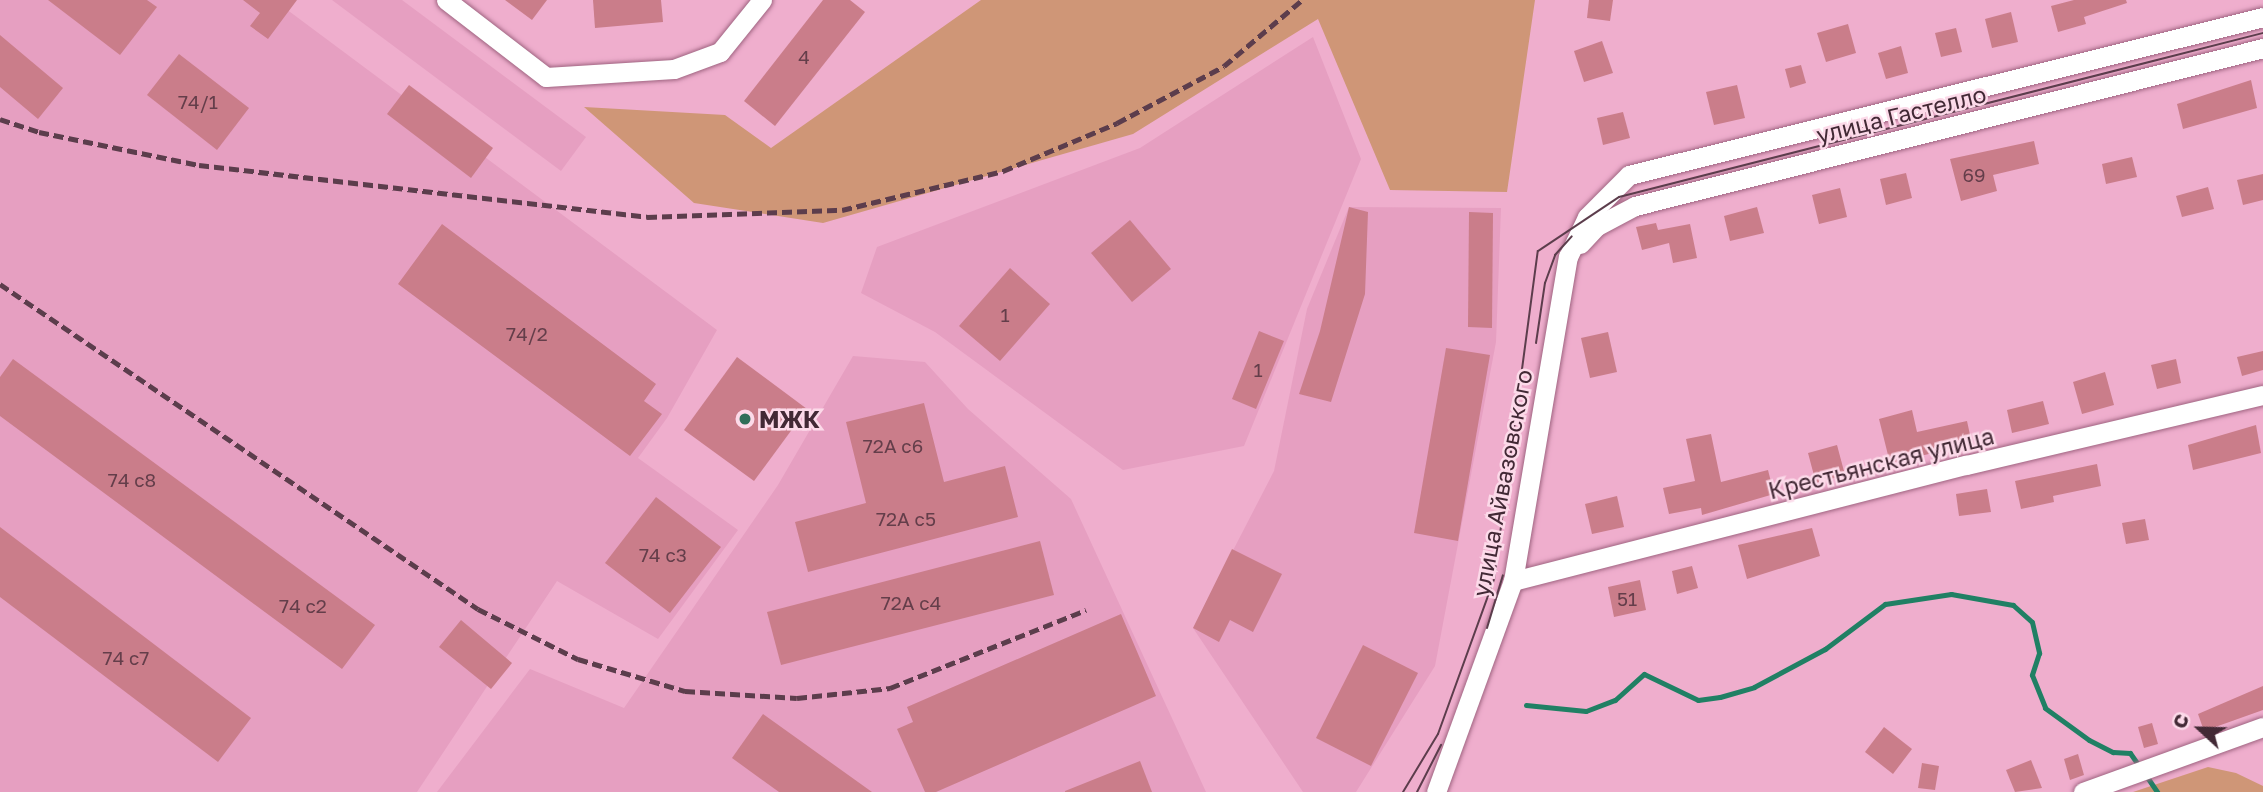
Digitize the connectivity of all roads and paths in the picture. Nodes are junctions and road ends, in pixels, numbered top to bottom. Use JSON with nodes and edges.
{"nodes":[{"id":1,"x":446,"y":0,"type":"edge"},
{"id":2,"x":762,"y":0,"type":"edge"},
{"id":3,"x":2263,"y":17,"type":"edge"},
{"id":4,"x":2263,"y":48,"type":"edge"},
{"id":5,"x":1568,"y":257,"type":"junction"},
{"id":6,"x":2263,"y":395,"type":"edge"},
{"id":7,"x":1513,"y":581,"type":"junction"},
{"id":8,"x":2263,"y":727,"type":"edge"},
{"id":9,"x":1436,"y":792,"type":"edge"},
{"id":10,"x":2083,"y":792,"type":"edge"}],
"edges":[{"from":1,"to":2,"type":"street"},
{"from":3,"to":5,"type":"street","name":"улица Айвазовского"},
{"from":4,"to":5,"type":"street","name":"улица Гастелло"},
{"from":5,"to":7,"type":"street","name":"улица Айвазовского"},
{"from":6,"to":7,"type":"street","name":"Крестьянская улица"},
{"from":7,"to":9,"type":"street","name":"улица Айвазовского"},
{"from":8,"to":10,"type":"street"}]}
